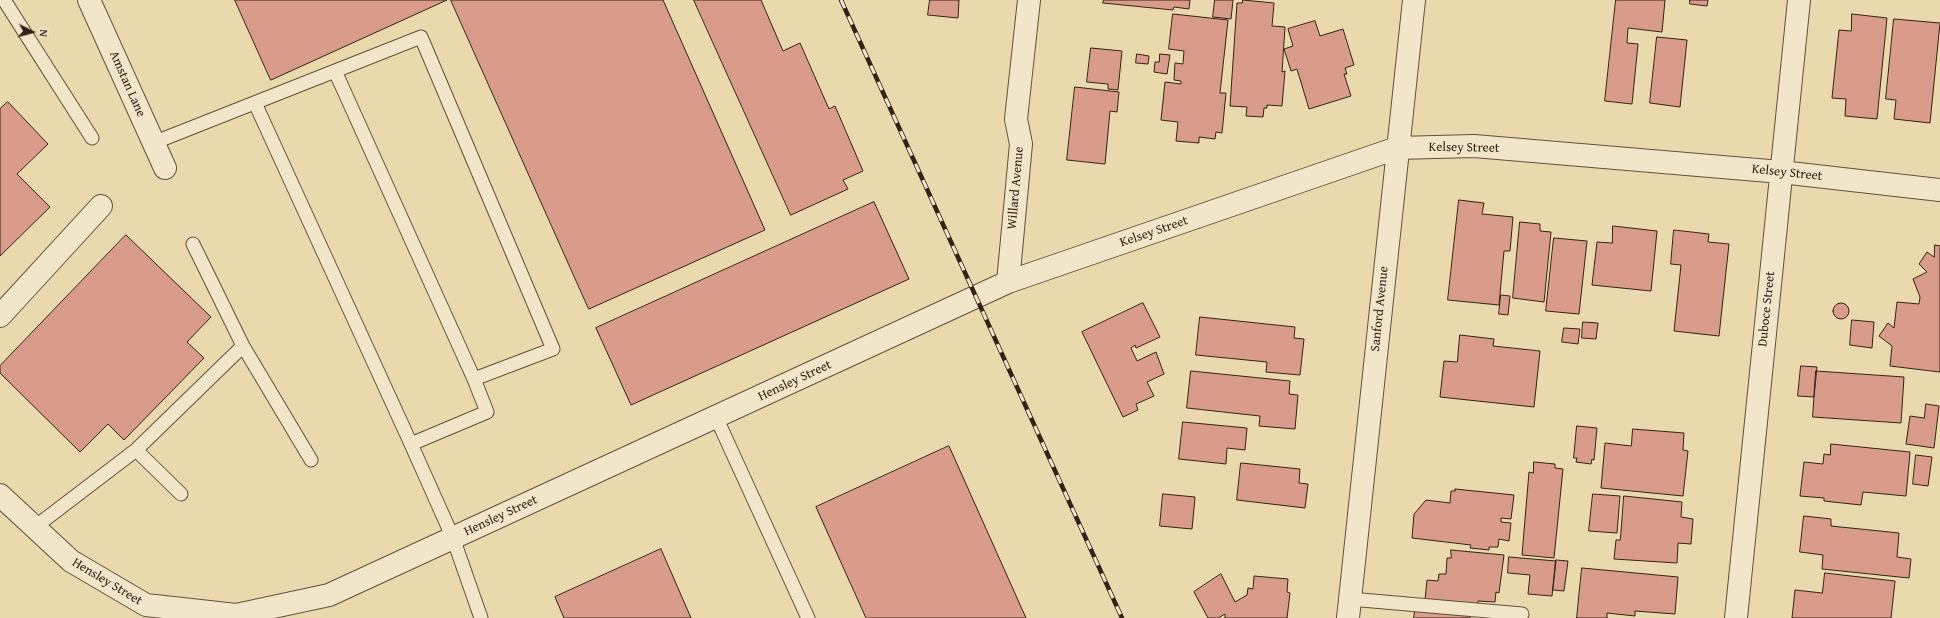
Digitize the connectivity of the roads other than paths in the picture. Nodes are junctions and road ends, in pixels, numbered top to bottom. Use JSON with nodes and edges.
{"nodes":[{"id":1,"x":4,"y":0,"type":"edge"},
{"id":2,"x":89,"y":0,"type":"edge"},
{"id":3,"x":1029,"y":0,"type":"edge"},
{"id":4,"x":1414,"y":0,"type":"edge"},
{"id":5,"x":1799,"y":0,"type":"edge"},
{"id":6,"x":335,"y":71,"type":"junction"},
{"id":7,"x":255,"y":103,"type":"junction"},
{"id":8,"x":92,"y":138,"type":"dead end"},
{"id":9,"x":153,"y":143,"type":"junction"},
{"id":10,"x":1398,"y":148,"type":"junction"},
{"id":11,"x":164,"y":168,"type":"dead end"},
{"id":12,"x":1781,"y":172,"type":"junction"},
{"id":13,"x":1940,"y":190,"type":"edge"},
{"id":14,"x":101,"y":206,"type":"dead end"},
{"id":15,"x":192,"y":244,"type":"dead end"},
{"id":16,"x":1008,"y":282,"type":"junction"},
{"id":17,"x":0,"y":316,"type":"edge"},
{"id":18,"x":243,"y":346,"type":"junction"},
{"id":19,"x":474,"y":379,"type":"junction"},
{"id":20,"x":716,"y":417,"type":"junction"},
{"id":21,"x":411,"y":444,"type":"junction"},
{"id":22,"x":136,"y":450,"type":"junction"},
{"id":23,"x":311,"y":460,"type":"dead end"},
{"id":24,"x":181,"y":494,"type":"dead end"},
{"id":25,"x":0,"y":495,"type":"edge"},
{"id":26,"x":35,"y":527,"type":"junction"},
{"id":27,"x":453,"y":538,"type":"junction"},
{"id":28,"x":1348,"y":609,"type":"edge"},
{"id":29,"x":152,"y":612,"type":"edge"},
{"id":30,"x":1522,"y":614,"type":"dead end"},
{"id":31,"x":481,"y":618,"type":"edge"},
{"id":32,"x":808,"y":618,"type":"edge"},
{"id":33,"x":1736,"y":618,"type":"edge"}],
"edges":[{"from":1,"to":8,"type":"lane"},
{"from":2,"to":9,"type":"street","name":"Amstan Lane"},
{"from":3,"to":16,"type":"street","name":"Willard Avenue"},
{"from":4,"to":10,"type":"street","name":"Sanford Avenue"},
{"from":5,"to":12,"type":"street","name":"Duboce Street"},
{"from":6,"to":7,"type":"lane"},
{"from":6,"to":19,"type":"lane"},
{"from":6,"to":19,"type":"lane"},
{"from":7,"to":9,"type":"lane"},
{"from":7,"to":21,"type":"lane"},
{"from":9,"to":11,"type":"street","name":"Amstan Lane"},
{"from":10,"to":12,"type":"street","name":"Kelsey Street"},
{"from":10,"to":16,"type":"street","name":"Kelsey Street"},
{"from":10,"to":28,"type":"street","name":"Sanford Avenue"},
{"from":12,"to":13,"type":"street","name":"Kelsey Street"},
{"from":12,"to":33,"type":"street","name":"Duboce Street"},
{"from":14,"to":17,"type":"street"},
{"from":15,"to":18,"type":"lane"},
{"from":16,"to":20,"type":"street","name":"Hensley Street"},
{"from":18,"to":22,"type":"lane"},
{"from":18,"to":23,"type":"lane"},
{"from":19,"to":21,"type":"lane"},
{"from":20,"to":27,"type":"street","name":"Hensley Street"},
{"from":20,"to":32,"type":"lane"},
{"from":21,"to":27,"type":"lane"},
{"from":22,"to":24,"type":"lane"},
{"from":22,"to":26,"type":"lane"},
{"from":25,"to":26,"type":"street","name":"Hensley Street"},
{"from":26,"to":29,"type":"street","name":"Hensley Street"},
{"from":27,"to":29,"type":"street","name":"Hensley Street"},
{"from":27,"to":31,"type":"lane"},
{"from":28,"to":30,"type":"lane"}]}
